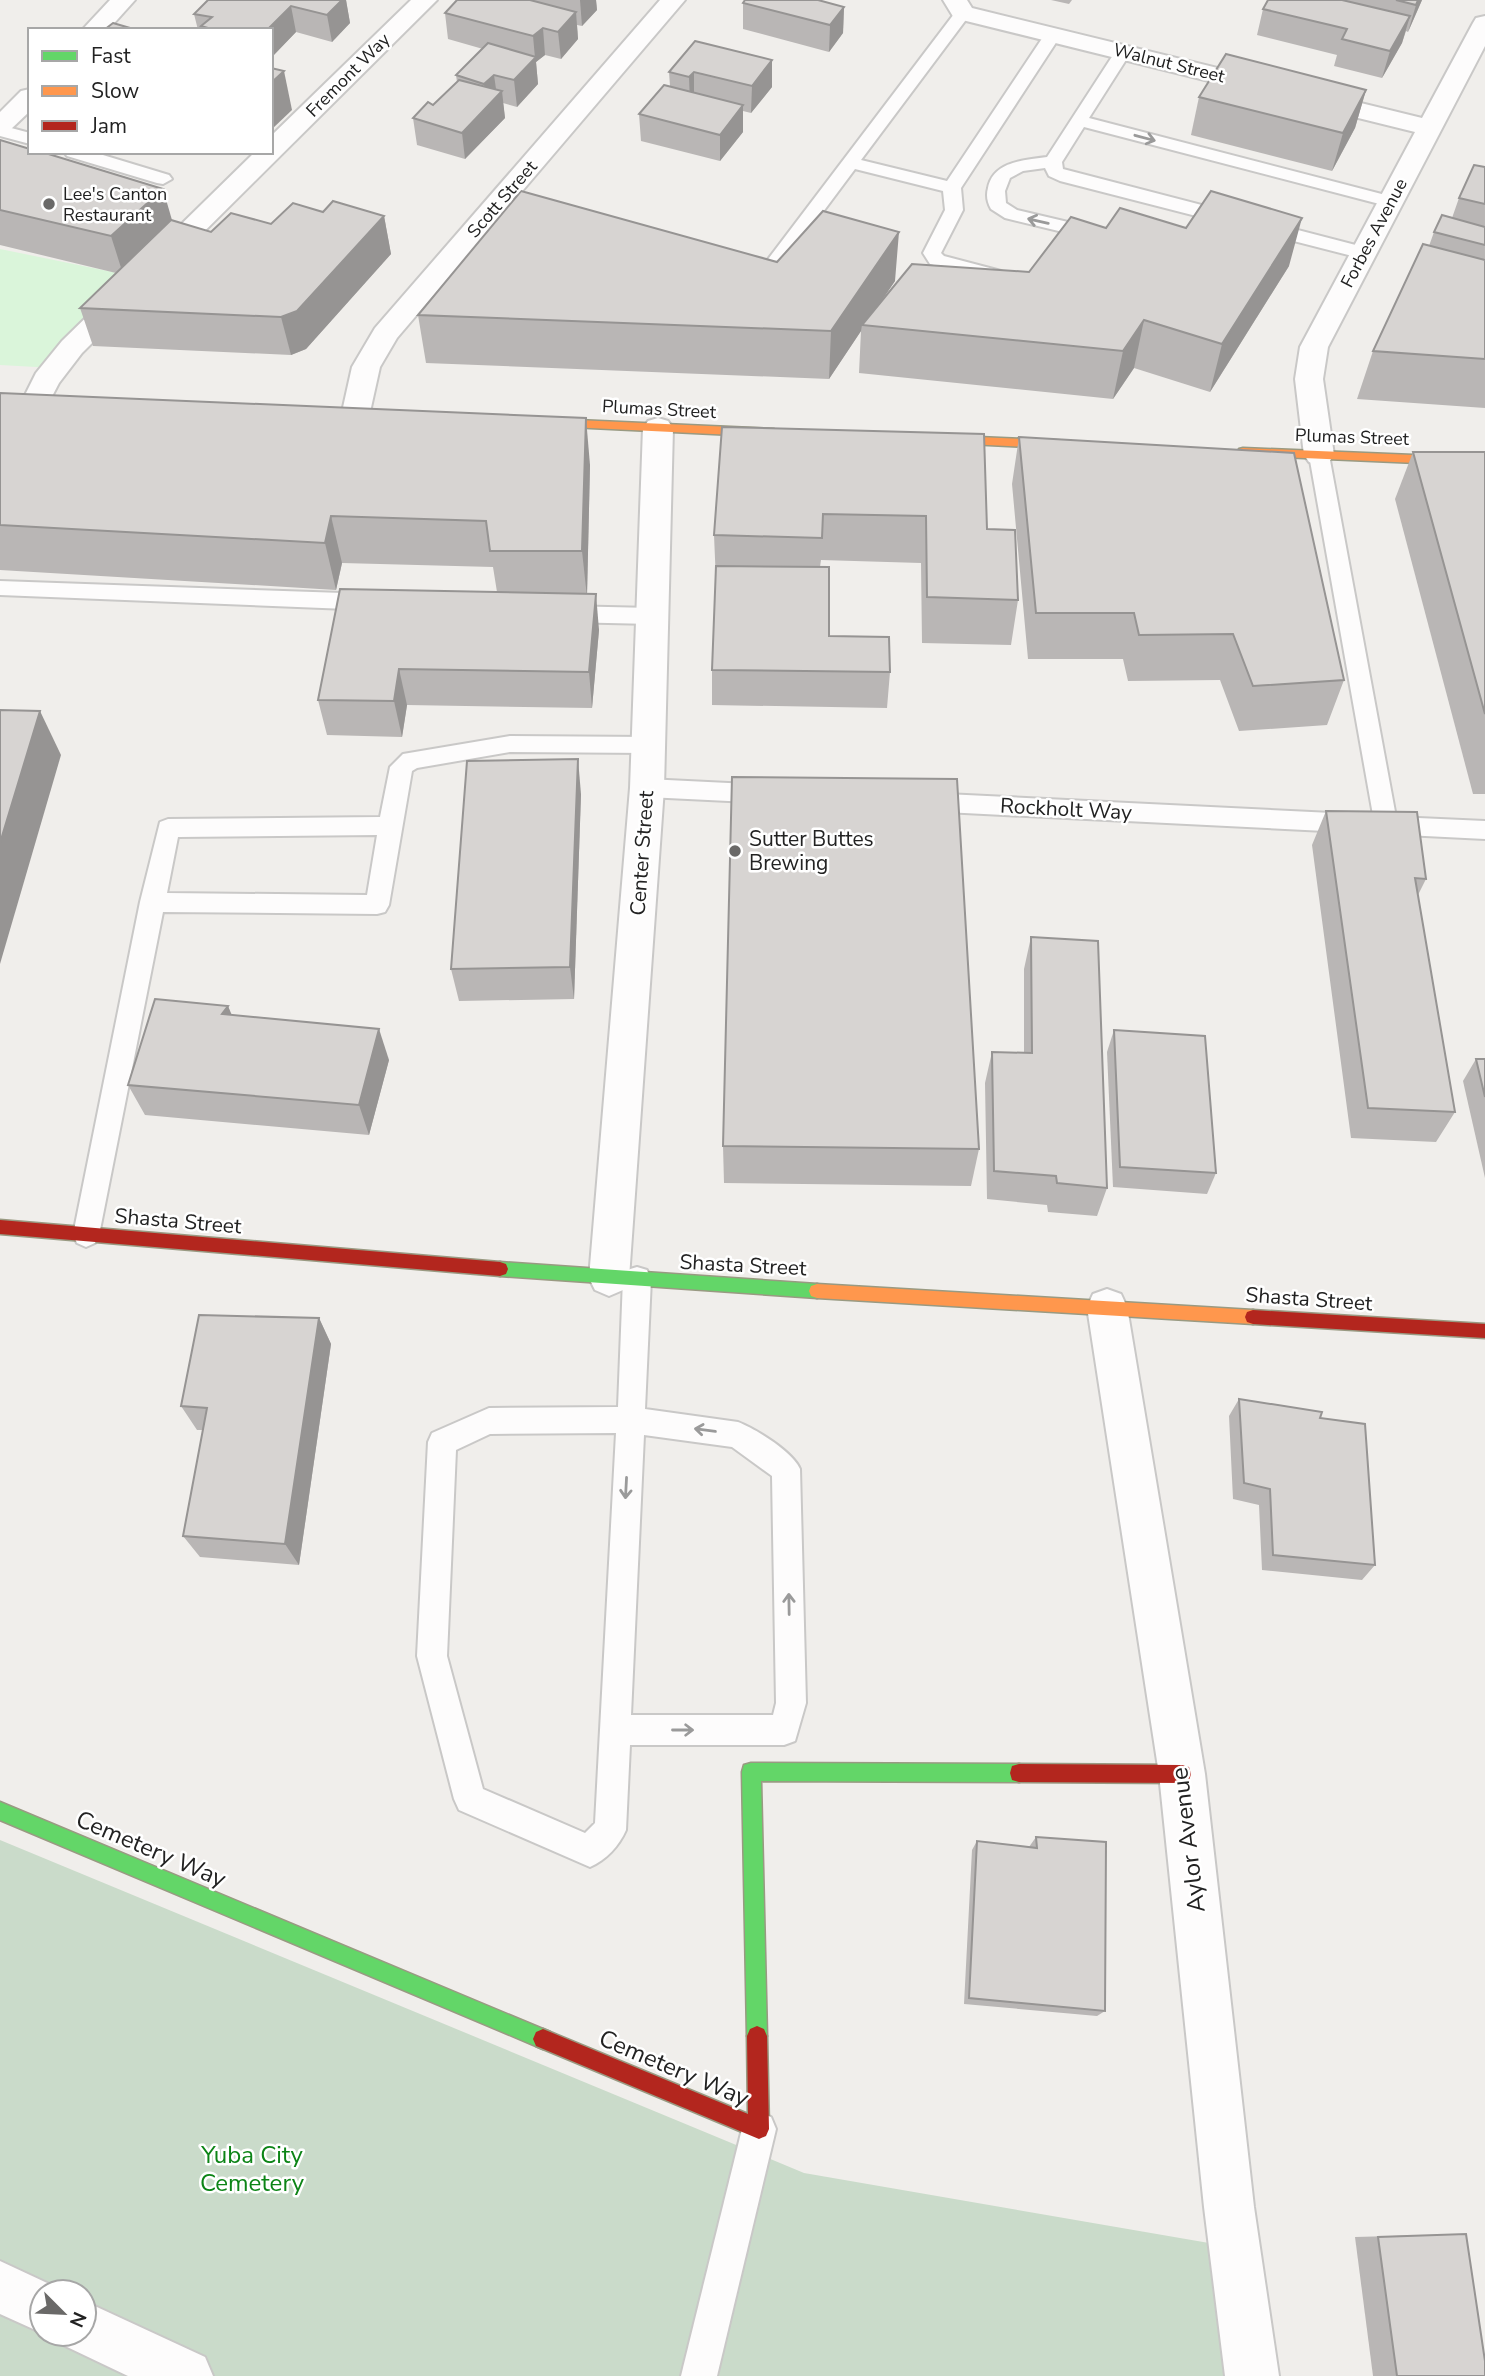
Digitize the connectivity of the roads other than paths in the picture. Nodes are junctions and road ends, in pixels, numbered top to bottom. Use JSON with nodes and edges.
{"nodes":[{"id":1,"x":123,"y":0,"type":"edge"},
{"id":2,"x":425,"y":0,"type":"edge"},
{"id":3,"x":673,"y":0,"type":"edge"},
{"id":4,"x":959,"y":7,"type":"edge"},
{"id":5,"x":96,"y":28,"type":"edge"},
{"id":6,"x":1053,"y":35,"type":"junction"},
{"id":7,"x":1481,"y":39,"type":"edge"},
{"id":8,"x":1124,"y":52,"type":"junction"},
{"id":9,"x":28,"y":98,"type":"edge"},
{"id":10,"x":1079,"y":121,"type":"junction"},
{"id":11,"x":0,"y":128,"type":"edge"},
{"id":12,"x":1430,"y":128,"type":"junction"},
{"id":13,"x":28,"y":138,"type":"edge"},
{"id":14,"x":273,"y":150,"type":"edge"},
{"id":15,"x":81,"y":154,"type":"edge"},
{"id":16,"x":269,"y":154,"type":"edge"},
{"id":17,"x":1053,"y":162,"type":"junction"},
{"id":18,"x":851,"y":163,"type":"junction"},
{"id":19,"x":163,"y":179,"type":"dead end"},
{"id":20,"x":952,"y":188,"type":"junction"},
{"id":21,"x":1391,"y":202,"type":"junction"},
{"id":22,"x":1186,"y":208,"type":"junction"},
{"id":23,"x":1172,"y":227,"type":"edge"},
{"id":24,"x":1115,"y":239,"type":"edge"},
{"id":25,"x":1364,"y":253,"type":"junction"},
{"id":26,"x":1011,"y":279,"type":"edge"},
{"id":27,"x":757,"y":287,"type":"edge"},
{"id":28,"x":38,"y":397,"type":"edge"},
{"id":29,"x":356,"y":412,"type":"edge"},
{"id":30,"x":510,"y":421,"type":"edge"},
{"id":31,"x":658,"y":428,"type":"junction"},
{"id":32,"x":797,"y":434,"type":"edge"},
{"id":33,"x":909,"y":438,"type":"edge"},
{"id":34,"x":1090,"y":446,"type":"edge"},
{"id":35,"x":1229,"y":452,"type":"edge"},
{"id":36,"x":1319,"y":455,"type":"junction"},
{"id":37,"x":1485,"y":462,"type":"edge"},
{"id":38,"x":0,"y":588,"type":"edge"},
{"id":39,"x":395,"y":603,"type":"edge"},
{"id":40,"x":549,"y":614,"type":"edge"},
{"id":41,"x":652,"y":617,"type":"junction"},
{"id":42,"x":649,"y":745,"type":"junction"},
{"id":43,"x":647,"y":788,"type":"junction"},
{"id":44,"x":787,"y":795,"type":"edge"},
{"id":45,"x":898,"y":801,"type":"edge"},
{"id":46,"x":1386,"y":825,"type":"junction"},
{"id":47,"x":390,"y":826,"type":"junction"},
{"id":48,"x":1485,"y":830,"type":"edge"},
{"id":49,"x":152,"y":902,"type":"junction"},
{"id":50,"x":0,"y":1227,"type":"edge"},
{"id":51,"x":86,"y":1234,"type":"junction"},
{"id":52,"x":623,"y":1279,"type":"junction"},
{"id":53,"x":1107,"y":1307,"type":"junction"},
{"id":54,"x":1485,"y":1331,"type":"edge"},
{"id":55,"x":630,"y":1420,"type":"junction"},
{"id":56,"x":615,"y":1730,"type":"junction"},
{"id":57,"x":1182,"y":1774,"type":"junction"},
{"id":58,"x":0,"y":1811,"type":"edge"},
{"id":59,"x":759,"y":2129,"type":"junction"},
{"id":60,"x":0,"y":2287,"type":"edge"},
{"id":61,"x":28,"y":2300,"type":"edge"},
{"id":62,"x":98,"y":2334,"type":"edge"},
{"id":63,"x":186,"y":2376,"type":"edge"},
{"id":64,"x":699,"y":2376,"type":"edge"},
{"id":65,"x":1252,"y":2376,"type":"edge"}],
"edges":[{"from":1,"to":5,"type":"street"},
{"from":2,"to":14,"type":"street","name":"Fremont Way"},
{"from":3,"to":29,"type":"street","name":"Scott Street"},
{"from":4,"to":6,"type":"street","name":"Walnut Street"},
{"from":4,"to":18,"type":"lane"},
{"from":6,"to":8,"type":"street","name":"Walnut Street"},
{"from":6,"to":20,"type":"lane"},
{"from":7,"to":12,"type":"street","name":"Forbes Avenue"},
{"from":8,"to":10,"type":"lane"},
{"from":8,"to":12,"type":"street","name":"Walnut Street"},
{"from":9,"to":11,"type":"street"},
{"from":10,"to":17,"type":"lane"},
{"from":10,"to":21,"type":"lane","one_way":true},
{"from":11,"to":13,"type":"lane"},
{"from":12,"to":21,"type":"street","name":"Forbes Avenue"},
{"from":15,"to":19,"type":"lane"},
{"from":16,"to":28,"type":"street","name":"Fremont Way"},
{"from":17,"to":22,"type":"lane"},
{"from":24,"to":17,"type":"lane","one_way":true},
{"from":18,"to":20,"type":"lane"},
{"from":18,"to":27,"type":"lane"},
{"from":20,"to":26,"type":"lane"},
{"from":21,"to":25,"type":"street","name":"Forbes Avenue"},
{"from":22,"to":23,"type":"lane"},
{"from":22,"to":25,"type":"lane"},
{"from":25,"to":36,"type":"street","name":"Forbes Avenue"},
{"from":30,"to":31,"type":"street","name":"Plumas Street"},
{"from":31,"to":32,"type":"street","name":"Plumas Street"},
{"from":31,"to":41,"type":"street","name":"Center Street"},
{"from":33,"to":34,"type":"street"},
{"from":35,"to":36,"type":"street","name":"Plumas Street"},
{"from":36,"to":37,"type":"street","name":"Plumas Street"},
{"from":36,"to":46,"type":"lane"},
{"from":38,"to":39,"type":"lane"},
{"from":40,"to":41,"type":"lane"},
{"from":41,"to":42,"type":"street","name":"Center Street"},
{"from":42,"to":43,"type":"street","name":"Center Street"},
{"from":42,"to":47,"type":"lane"},
{"from":43,"to":44,"type":"lane"},
{"from":43,"to":52,"type":"street","name":"Center Street"},
{"from":45,"to":46,"type":"lane","name":"Rockholt Way"},
{"from":46,"to":48,"type":"lane","name":"Rockholt Way"},
{"from":47,"to":49,"type":"lane"},
{"from":47,"to":49,"type":"lane"},
{"from":49,"to":51,"type":"lane"},
{"from":50,"to":51,"type":"street","name":"Shasta Street"},
{"from":51,"to":52,"type":"street","name":"Shasta Street"},
{"from":52,"to":53,"type":"street","name":"Shasta Street"},
{"from":52,"to":55,"type":"lane"},
{"from":53,"to":54,"type":"street","name":"Shasta Street"},
{"from":53,"to":57,"type":"street","name":"Aylor Avenue"},
{"from":55,"to":56,"type":"lane","one_way":true},
{"from":56,"to":55,"type":"lane","one_way":true},
{"from":55,"to":56,"type":"lane"},
{"from":57,"to":59,"type":"street","name":"Cemetery Way"},
{"from":57,"to":65,"type":"street","name":"Aylor Avenue"},
{"from":58,"to":59,"type":"street","name":"Cemetery Way"},
{"from":59,"to":64,"type":"lane"},
{"from":60,"to":61,"type":"street"},
{"from":62,"to":63,"type":"street"}]}
